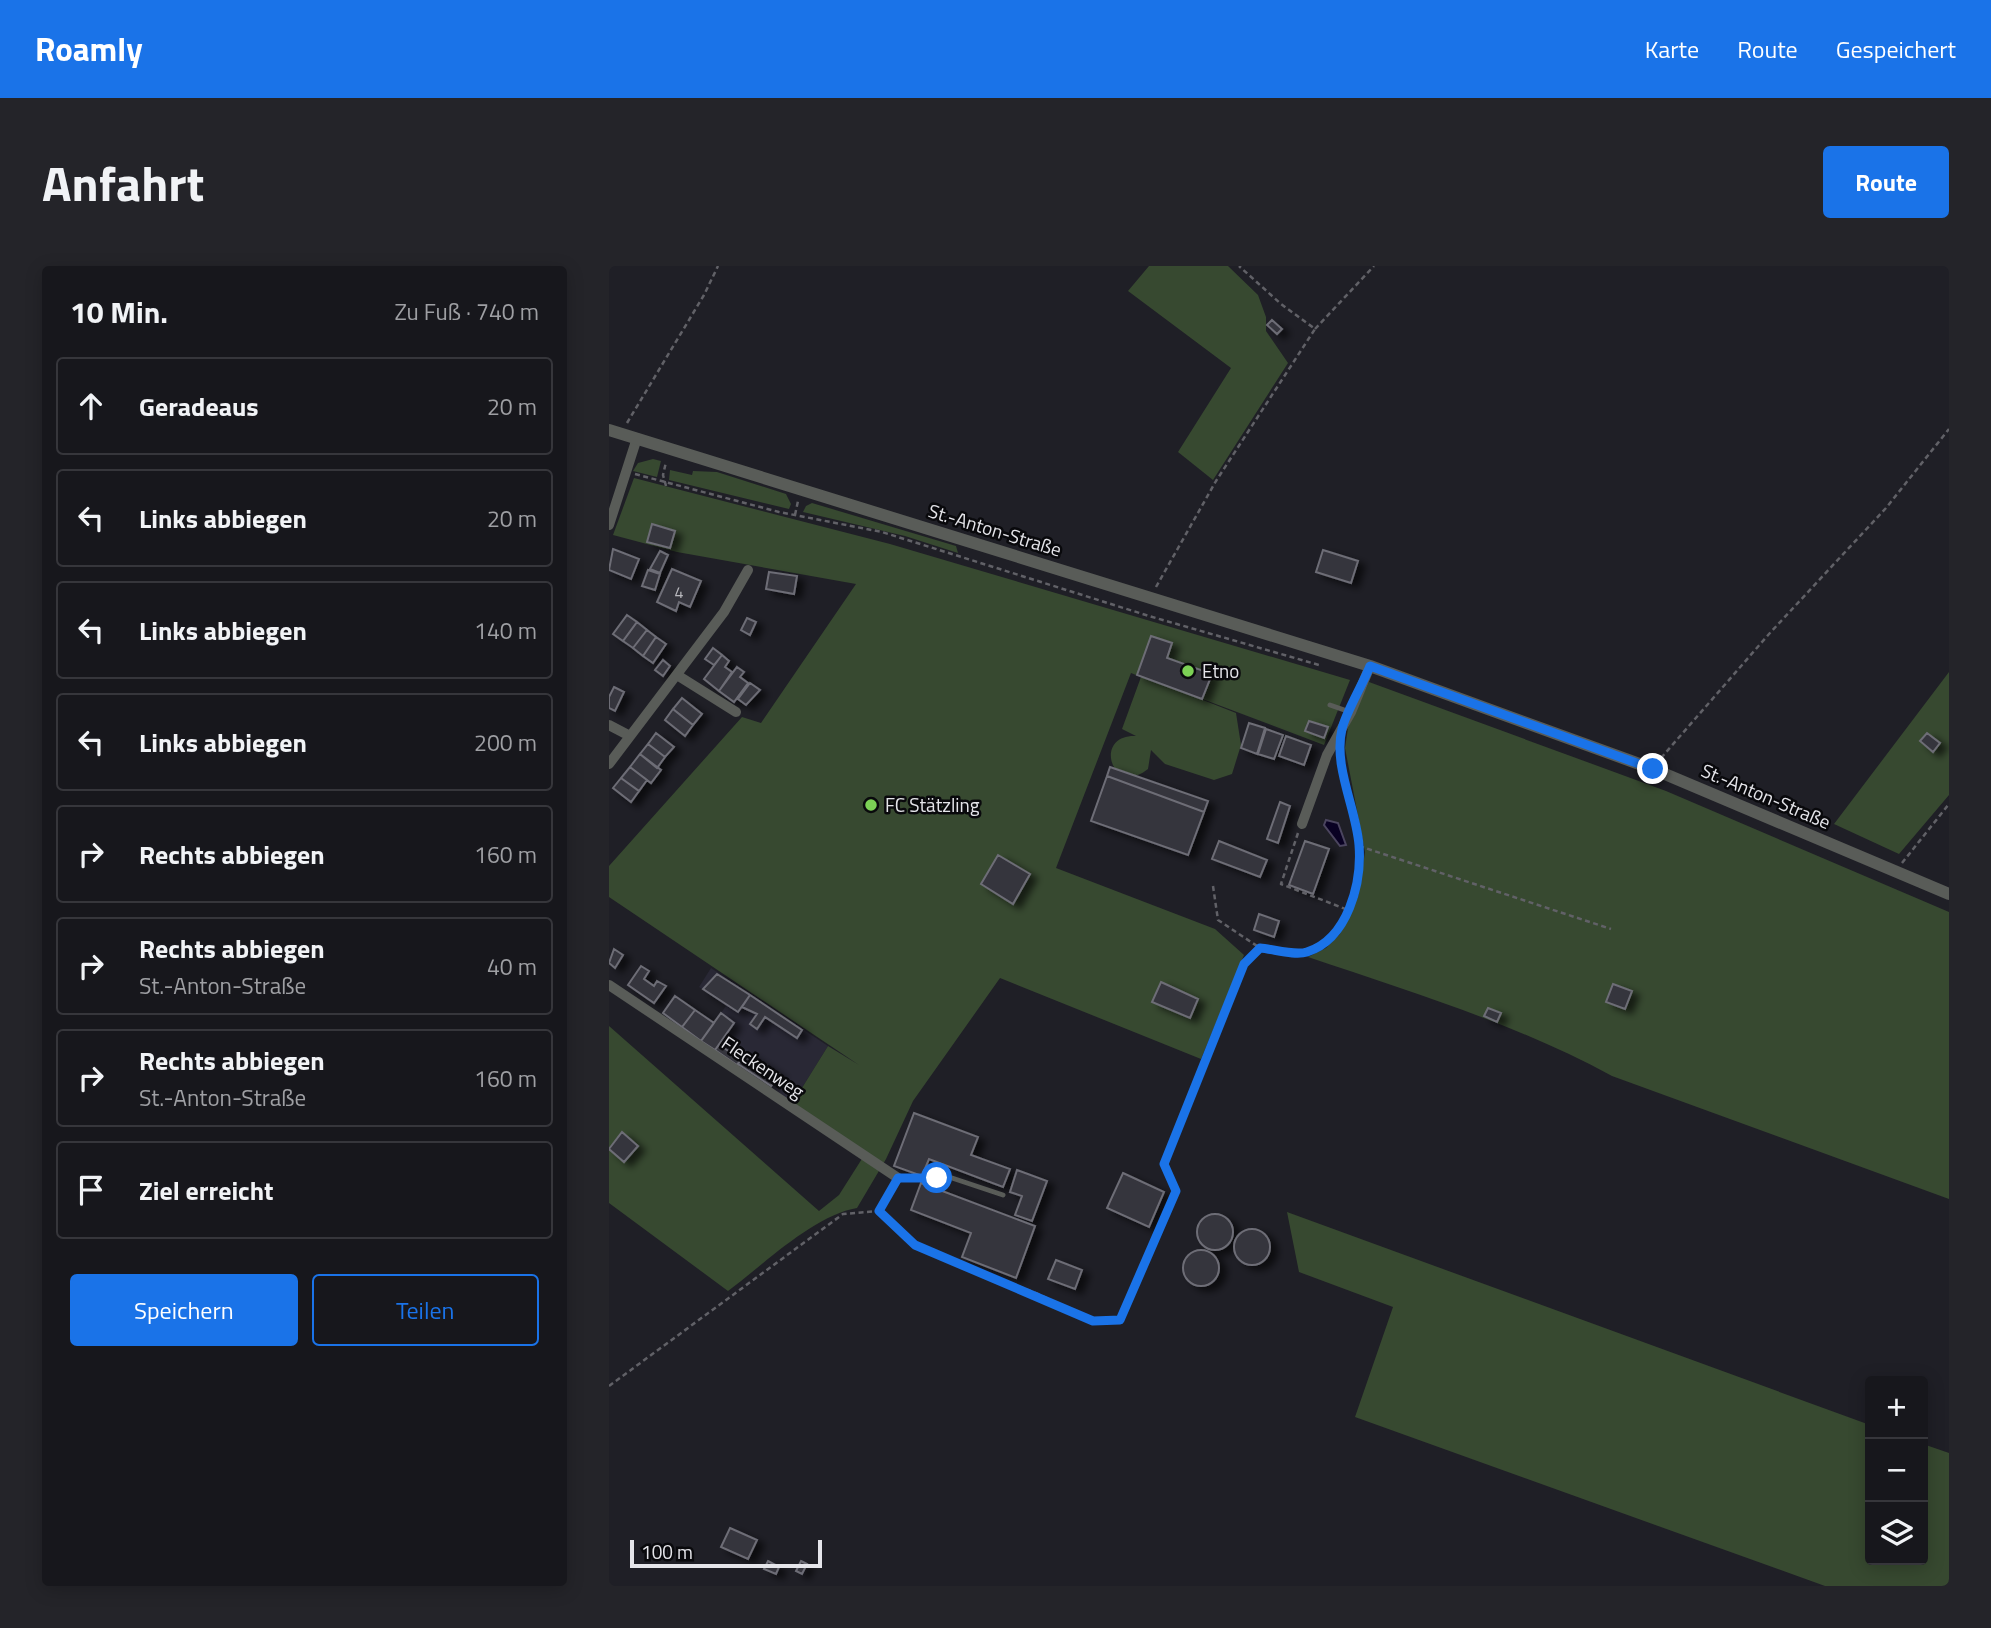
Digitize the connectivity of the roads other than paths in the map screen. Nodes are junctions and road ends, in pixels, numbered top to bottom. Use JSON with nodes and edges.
{"nodes":[{"id":1,"x":609,"y":430,"type":"edge"},
{"id":2,"x":630,"y":437,"type":"junction"},
{"id":3,"x":609,"y":525,"type":"edge"},
{"id":4,"x":748,"y":570,"type":"dead end"},
{"id":5,"x":1370,"y":666,"type":"junction"},
{"id":6,"x":677,"y":675,"type":"junction"},
{"id":7,"x":1330,"y":705,"type":"dead end"},
{"id":8,"x":736,"y":712,"type":"dead end"},
{"id":9,"x":1351,"y":712,"type":"junction"},
{"id":10,"x":609,"y":725,"type":"edge"},
{"id":11,"x":630,"y":736,"type":"junction"},
{"id":12,"x":609,"y":764,"type":"edge"},
{"id":13,"x":1302,"y":824,"type":"road end"},
{"id":14,"x":1949,"y":894,"type":"edge"},
{"id":15,"x":609,"y":985,"type":"edge"},
{"id":16,"x":898,"y":1178,"type":"joint"},
{"id":17,"x":1003,"y":1195,"type":"dead end"}],
"edges":[{"from":1,"to":2,"type":"street","name":"St.-Anton-Straße"},
{"from":2,"to":3,"type":"street"},
{"from":2,"to":5,"type":"street","name":"St.-Anton-Straße"},
{"from":4,"to":6,"type":"street"},
{"from":5,"to":9,"type":"street"},
{"from":5,"to":14,"type":"street","name":"St.-Anton-Straße"},
{"from":6,"to":8,"type":"street"},
{"from":6,"to":11,"type":"street"},
{"from":7,"to":9,"type":"lane"},
{"from":9,"to":13,"type":"street"},
{"from":10,"to":11,"type":"street"},
{"from":11,"to":12,"type":"street"},
{"from":15,"to":16,"type":"street","name":"Fleckenweg"},
{"from":16,"to":17,"type":"lane"}]}
